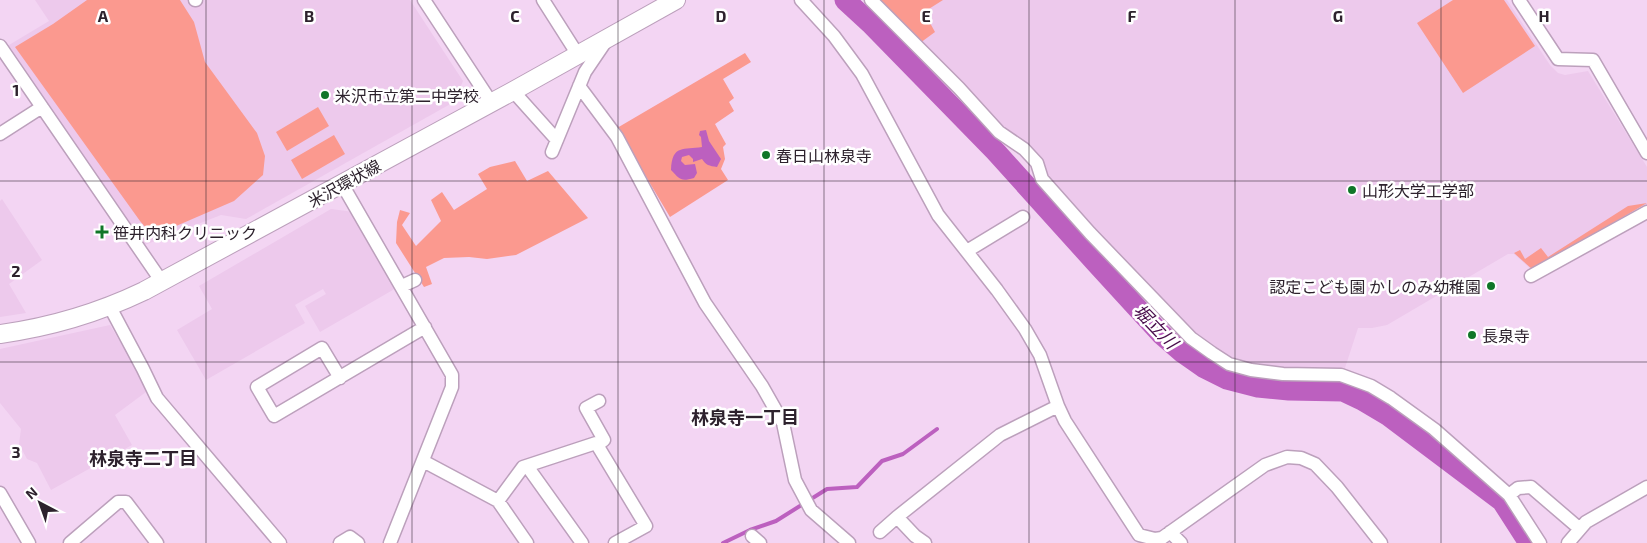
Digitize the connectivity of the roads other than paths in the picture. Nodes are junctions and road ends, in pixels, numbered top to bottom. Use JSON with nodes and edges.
{"nodes":[{"id":1,"x":424,"y":0,"type":"edge"},
{"id":2,"x":543,"y":0,"type":"edge"},
{"id":3,"x":676,"y":0,"type":"edge"},
{"id":4,"x":801,"y":0,"type":"edge"},
{"id":5,"x":870,"y":0,"type":"edge"},
{"id":6,"x":1519,"y":0,"type":"edge"},
{"id":7,"x":609,"y":36,"type":"junction"},
{"id":8,"x":0,"y":46,"type":"edge"},
{"id":9,"x":578,"y":54,"type":"junction"},
{"id":10,"x":579,"y":86,"type":"junction"},
{"id":11,"x":513,"y":91,"type":"junction"},
{"id":12,"x":491,"y":102,"type":"junction"},
{"id":13,"x":42,"y":107,"type":"junction"},
{"id":14,"x":0,"y":134,"type":"edge"},
{"id":15,"x":556,"y":139,"type":"junction"},
{"id":16,"x":552,"y":152,"type":"dead end"},
{"id":17,"x":1647,"y":153,"type":"edge"},
{"id":18,"x":342,"y":184,"type":"junction"},
{"id":19,"x":1647,"y":212,"type":"edge"},
{"id":20,"x":1023,"y":217,"type":"dead end"},
{"id":21,"x":967,"y":251,"type":"junction"},
{"id":22,"x":1531,"y":276,"type":"dead end"},
{"id":23,"x":415,"y":280,"type":"dead end"},
{"id":24,"x":162,"y":282,"type":"junction"},
{"id":25,"x":402,"y":286,"type":"junction"},
{"id":26,"x":110,"y":306,"type":"junction"},
{"id":27,"x":425,"y":327,"type":"junction"},
{"id":28,"x":0,"y":334,"type":"edge"},
{"id":29,"x":340,"y":378,"type":"junction"},
{"id":30,"x":599,"y":401,"type":"dead end"},
{"id":31,"x":1058,"y":406,"type":"junction"},
{"id":32,"x":597,"y":445,"type":"junction"},
{"id":33,"x":423,"y":461,"type":"junction"},
{"id":34,"x":527,"y":466,"type":"junction"},
{"id":35,"x":1645,"y":492,"type":"edge"},
{"id":36,"x":0,"y":493,"type":"edge"},
{"id":37,"x":1509,"y":495,"type":"junction"},
{"id":38,"x":498,"y":501,"type":"junction"},
{"id":39,"x":897,"y":517,"type":"junction"},
{"id":40,"x":1580,"y":529,"type":"junction"},
{"id":41,"x":880,"y":532,"type":"dead end"},
{"id":42,"x":1170,"y":532,"type":"junction"},
{"id":43,"x":395,"y":540,"type":"edge"},
{"id":44,"x":29,"y":543,"type":"edge"},
{"id":45,"x":70,"y":543,"type":"edge"},
{"id":46,"x":157,"y":543,"type":"edge"},
{"id":47,"x":280,"y":543,"type":"edge"},
{"id":48,"x":340,"y":543,"type":"edge"},
{"id":49,"x":358,"y":543,"type":"edge"},
{"id":50,"x":527,"y":543,"type":"edge"},
{"id":51,"x":582,"y":543,"type":"edge"},
{"id":52,"x":615,"y":543,"type":"edge"},
{"id":53,"x":849,"y":543,"type":"edge"},
{"id":54,"x":925,"y":543,"type":"edge"},
{"id":55,"x":1181,"y":543,"type":"edge"},
{"id":56,"x":1381,"y":543,"type":"edge"},
{"id":57,"x":1540,"y":543,"type":"edge"},
{"id":58,"x":1568,"y":543,"type":"edge"}],
"edges":[{"from":1,"to":12,"type":"street"},
{"from":2,"to":9,"type":"street"},
{"from":3,"to":7,"type":"main road","name":"米沢環状線"},
{"from":4,"to":21,"type":"street"},
{"from":5,"to":37,"type":"street"},
{"from":6,"to":17,"type":"street"},
{"from":7,"to":9,"type":"main road","name":"米沢環状線"},
{"from":7,"to":10,"type":"street"},
{"from":8,"to":13,"type":"street"},
{"from":9,"to":11,"type":"main road","name":"米沢環状線"},
{"from":10,"to":15,"type":"street"},
{"from":10,"to":53,"type":"street"},
{"from":11,"to":12,"type":"main road","name":"米沢環状線"},
{"from":11,"to":15,"type":"street"},
{"from":12,"to":18,"type":"main road","name":"米沢環状線"},
{"from":13,"to":14,"type":"street"},
{"from":13,"to":24,"type":"street"},
{"from":15,"to":16,"type":"street"},
{"from":18,"to":24,"type":"main road","name":"米沢環状線"},
{"from":18,"to":25,"type":"street"},
{"from":19,"to":22,"type":"street"},
{"from":20,"to":21,"type":"street"},
{"from":21,"to":31,"type":"street"},
{"from":23,"to":25,"type":"street"},
{"from":24,"to":26,"type":"main road","name":"米沢環状線"},
{"from":25,"to":27,"type":"street"},
{"from":26,"to":28,"type":"main road","name":"米沢環状線"},
{"from":26,"to":47,"type":"street"},
{"from":27,"to":29,"type":"street"},
{"from":27,"to":33,"type":"street"},
{"from":29,"to":29,"type":"street"},
{"from":30,"to":32,"type":"street"},
{"from":31,"to":39,"type":"street"},
{"from":31,"to":42,"type":"street"},
{"from":32,"to":34,"type":"street"},
{"from":32,"to":52,"type":"street"},
{"from":33,"to":38,"type":"street"},
{"from":33,"to":43,"type":"street"},
{"from":34,"to":38,"type":"street"},
{"from":34,"to":51,"type":"street"},
{"from":35,"to":40,"type":"street"},
{"from":36,"to":44,"type":"street"},
{"from":37,"to":40,"type":"street"},
{"from":37,"to":57,"type":"street"},
{"from":38,"to":50,"type":"street"},
{"from":39,"to":41,"type":"street"},
{"from":39,"to":54,"type":"street"},
{"from":40,"to":58,"type":"street"},
{"from":42,"to":55,"type":"street"},
{"from":42,"to":56,"type":"street"},
{"from":45,"to":46,"type":"street"},
{"from":48,"to":49,"type":"street"}]}
